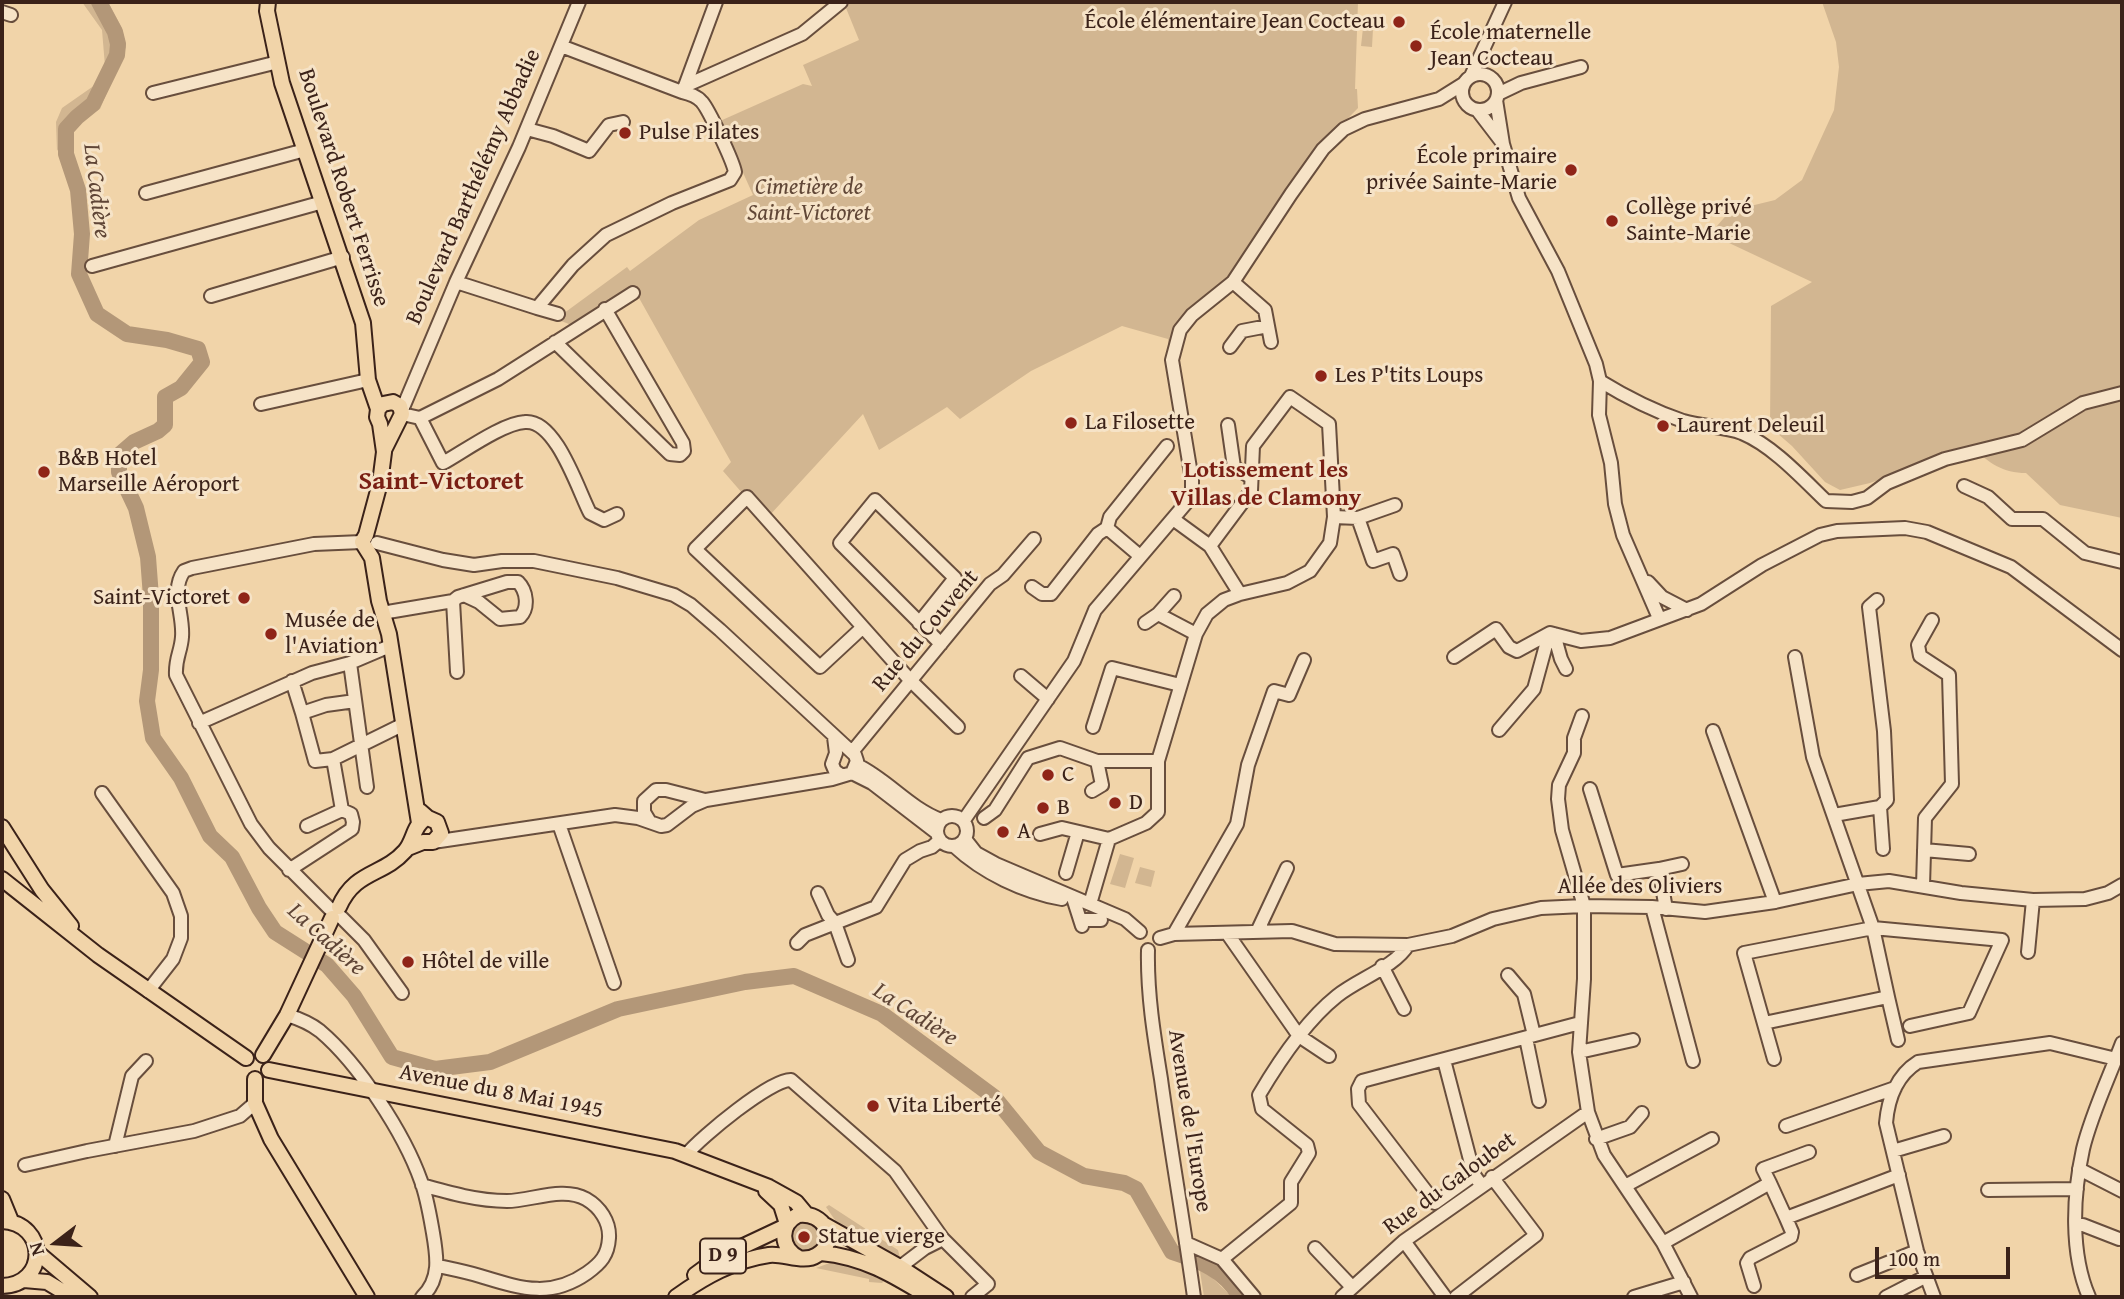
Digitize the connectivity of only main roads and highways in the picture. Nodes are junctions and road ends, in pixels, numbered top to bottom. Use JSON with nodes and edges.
{"nodes":[{"id":1,"x":268,"y":2,"type":"edge"},
{"id":2,"x":391,"y":412,"type":"joint"},
{"id":3,"x":2,"y":827,"type":"edge"},
{"id":4,"x":424,"y":831,"type":"junction"},
{"id":5,"x":446,"y":834,"type":"road end"},
{"id":6,"x":18,"y":856,"type":"junction"},
{"id":7,"x":2,"y":858,"type":"edge"},
{"id":8,"x":4,"y":885,"type":"edge"},
{"id":9,"x":98,"y":955,"type":"junction"},
{"id":10,"x":263,"y":1055,"type":"junction"},
{"id":11,"x":246,"y":1058,"type":"junction"},
{"id":12,"x":269,"y":1070,"type":"junction"},
{"id":13,"x":255,"y":1079,"type":"junction"},
{"id":14,"x":721,"y":1168,"type":"junction"},
{"id":15,"x":2,"y":1199,"type":"edge"},
{"id":16,"x":806,"y":1214,"type":"junction"},
{"id":17,"x":6,"y":1221,"type":"edge"},
{"id":18,"x":786,"y":1225,"type":"junction"},
{"id":19,"x":825,"y":1225,"type":"junction"},
{"id":20,"x":37,"y":1252,"type":"junction"},
{"id":21,"x":821,"y":1253,"type":"junction"},
{"id":22,"x":799,"y":1258,"type":"junction"},
{"id":23,"x":13,"y":1283,"type":"edge"},
{"id":24,"x":72,"y":1297,"type":"edge"},
{"id":25,"x":90,"y":1297,"type":"edge"},
{"id":26,"x":367,"y":1297,"type":"edge"},
{"id":27,"x":668,"y":1297,"type":"edge"},
{"id":28,"x":676,"y":1297,"type":"edge"},
{"id":29,"x":929,"y":1297,"type":"edge"},
{"id":30,"x":946,"y":1297,"type":"edge"}],
"edges":[{"from":1,"to":2,"type":"main road","name":"Boulevard Robert Ferrisse"},
{"from":2,"to":4,"type":"main road","name":"Boulevard Barthélémy Abbadie"},
{"from":3,"to":6,"type":"main road"},
{"from":4,"to":5,"type":"main road","name":"Boulevard Barthélémy Abbadie"},
{"from":4,"to":10,"type":"main road"},
{"from":6,"to":7,"type":"main road"},
{"from":6,"to":9,"type":"main road"},
{"from":8,"to":9,"type":"main road"},
{"from":9,"to":11,"type":"main road"},
{"from":10,"to":11,"type":"main road"},
{"from":10,"to":12,"type":"main road"},
{"from":11,"to":13,"type":"main road"},
{"from":12,"to":13,"type":"main road"},
{"from":12,"to":14,"type":"main road","name":"Avenue du 8 Mai 1945"},
{"from":13,"to":26,"type":"main road"},
{"from":14,"to":16,"type":"main road"},
{"from":14,"to":18,"type":"main road"},
{"from":15,"to":17,"type":"main road"},
{"from":16,"to":18,"type":"main road"},
{"from":16,"to":19,"type":"main road"},
{"from":17,"to":20,"type":"main road"},
{"from":18,"to":22,"type":"main road"},
{"from":18,"to":27,"type":"main road","number":"D 9"},
{"from":19,"to":21,"type":"main road"},
{"from":19,"to":30,"type":"main road"},
{"from":20,"to":23,"type":"main road"},
{"from":20,"to":25,"type":"main road"},
{"from":21,"to":22,"type":"main road"},
{"from":21,"to":29,"type":"main road"},
{"from":22,"to":28,"type":"main road","number":"D 9"},
{"from":23,"to":24,"type":"main road"}]}
